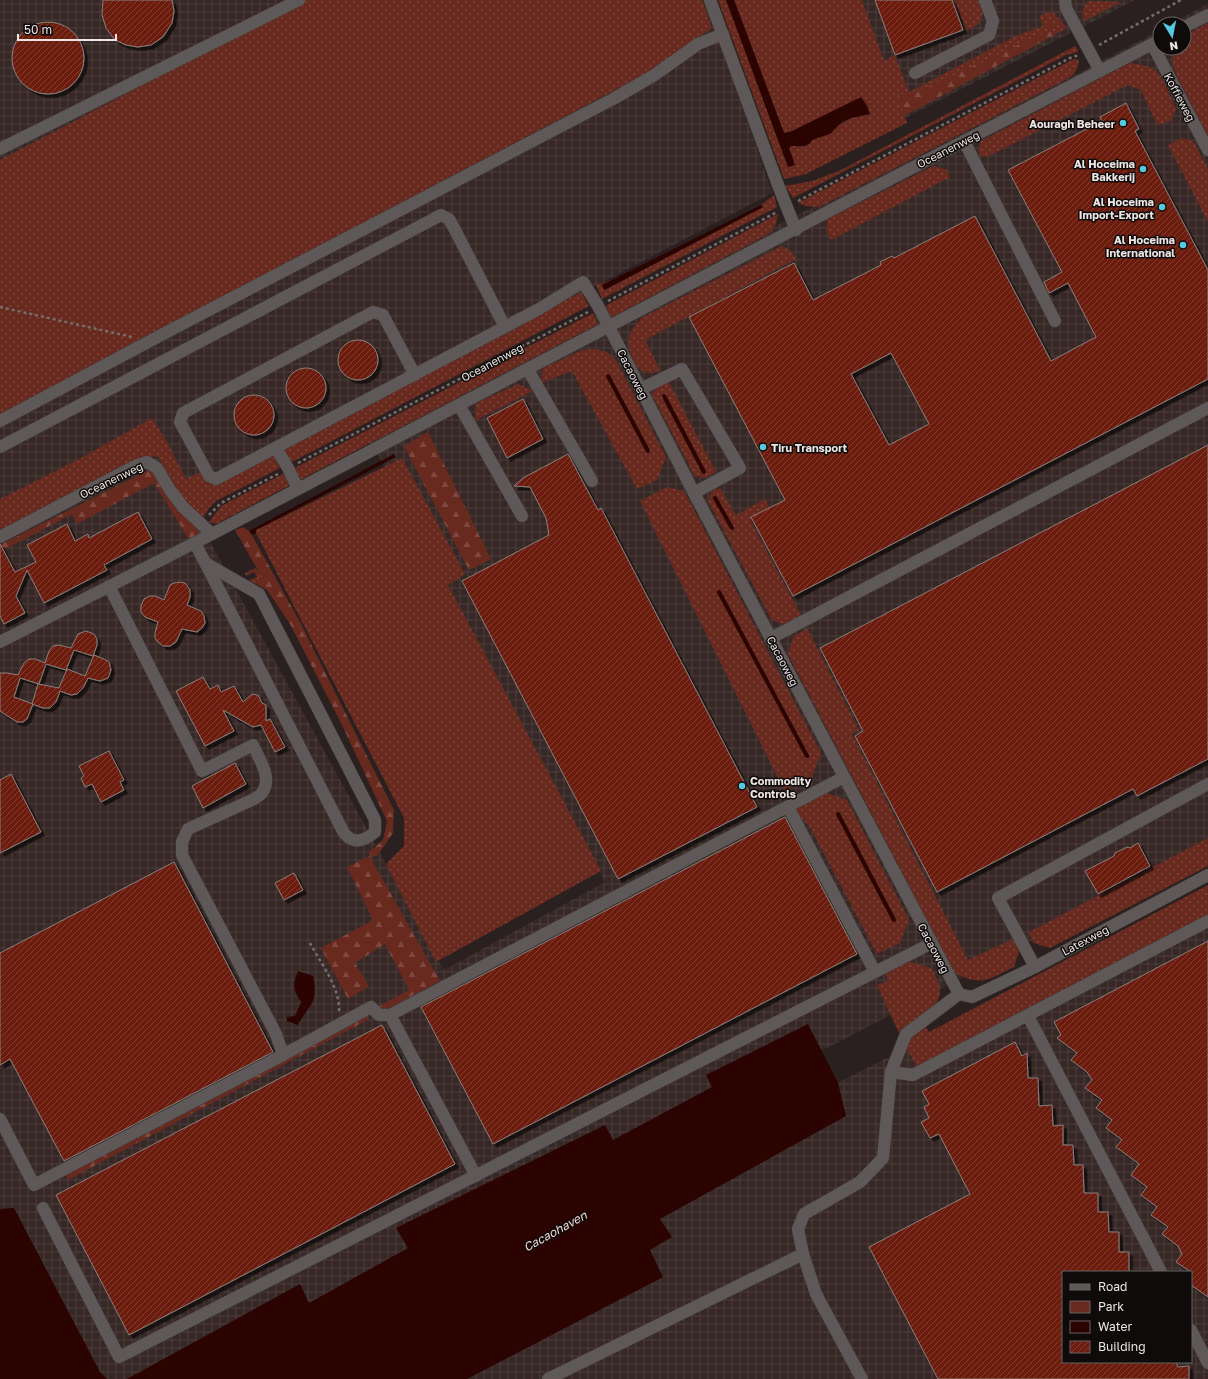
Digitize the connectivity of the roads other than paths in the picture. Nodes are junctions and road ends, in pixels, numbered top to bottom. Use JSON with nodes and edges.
{"nodes":[{"id":1,"x":300,"y":0,"type":"edge"},
{"id":2,"x":710,"y":0,"type":"edge"},
{"id":3,"x":985,"y":0,"type":"edge"},
{"id":4,"x":1065,"y":0,"type":"edge"},
{"id":5,"x":1208,"y":15,"type":"edge"},
{"id":6,"x":1192,"y":23,"type":"edge"},
{"id":7,"x":723,"y":34,"type":"junction"},
{"id":8,"x":1152,"y":44,"type":"edge"},
{"id":9,"x":1163,"y":56,"type":"edge"},
{"id":10,"x":1100,"y":71,"type":"junction"},
{"id":11,"x":915,"y":73,"type":"dead end"},
{"id":12,"x":964,"y":141,"type":"junction"},
{"id":13,"x":0,"y":149,"type":"edge"},
{"id":14,"x":1208,"y":150,"type":"edge"},
{"id":15,"x":796,"y":230,"type":"junction"},
{"id":16,"x":1055,"y":321,"type":"dead end"},
{"id":17,"x":505,"y":327,"type":"junction"},
{"id":18,"x":609,"y":327,"type":"junction"},
{"id":19,"x":528,"y":370,"type":"junction"},
{"id":20,"x":415,"y":374,"type":"junction"},
{"id":21,"x":641,"y":388,"type":"junction"},
{"id":22,"x":459,"y":405,"type":"junction"},
{"id":23,"x":1208,"y":408,"type":"edge"},
{"id":24,"x":0,"y":421,"type":"edge"},
{"id":25,"x":0,"y":448,"type":"edge"},
{"id":26,"x":276,"y":448,"type":"junction"},
{"id":27,"x":592,"y":481,"type":"dead end"},
{"id":28,"x":298,"y":489,"type":"junction"},
{"id":29,"x":694,"y":493,"type":"junction"},
{"id":30,"x":522,"y":516,"type":"dead end"},
{"id":31,"x":212,"y":534,"type":"junction"},
{"id":32,"x":0,"y":537,"type":"edge"},
{"id":33,"x":195,"y":543,"type":"junction"},
{"id":34,"x":205,"y":563,"type":"junction"},
{"id":35,"x":109,"y":586,"type":"junction"},
{"id":36,"x":771,"y":638,"type":"junction"},
{"id":37,"x":0,"y":642,"type":"edge"},
{"id":38,"x":844,"y":777,"type":"junction"},
{"id":39,"x":1208,"y":784,"type":"edge"},
{"id":40,"x":788,"y":807,"type":"junction"},
{"id":41,"x":1208,"y":875,"type":"edge"},
{"id":42,"x":1208,"y":921,"type":"edge"},
{"id":43,"x":932,"y":943,"type":"junction"},
{"id":44,"x":1035,"y":967,"type":"junction"},
{"id":45,"x":875,"y":972,"type":"junction"},
{"id":46,"x":959,"y":994,"type":"junction"},
{"id":47,"x":390,"y":1015,"type":"junction"},
{"id":48,"x":1028,"y":1016,"type":"junction"},
{"id":49,"x":283,"y":1055,"type":"junction"},
{"id":50,"x":891,"y":1072,"type":"junction"},
{"id":51,"x":0,"y":1119,"type":"edge"},
{"id":52,"x":476,"y":1176,"type":"junction"},
{"id":53,"x":44,"y":1208,"type":"dead end"},
{"id":54,"x":802,"y":1254,"type":"junction"},
{"id":55,"x":1160,"y":1271,"type":"edge"},
{"id":56,"x":1192,"y":1332,"type":"edge"},
{"id":57,"x":1208,"y":1363,"type":"edge"},
{"id":58,"x":548,"y":1379,"type":"edge"},
{"id":59,"x":862,"y":1379,"type":"edge"}],
"edges":[{"from":1,"to":13,"type":"street"},
{"from":2,"to":7,"type":"street"},
{"from":3,"to":11,"type":"street"},
{"from":4,"to":10,"type":"street"},
{"from":5,"to":6,"type":"street"},
{"from":7,"to":15,"type":"street"},
{"from":7,"to":24,"type":"street"},
{"from":8,"to":10,"type":"street","name":"Oceanenweg"},
{"from":9,"to":14,"type":"street","name":"Koffieweg"},
{"from":10,"to":12,"type":"street","name":"Oceanenweg"},
{"from":12,"to":15,"type":"street","name":"Oceanenweg"},
{"from":12,"to":16,"type":"street"},
{"from":15,"to":18,"type":"street","name":"Oceanenweg"},
{"from":17,"to":18,"type":"street","name":"Cacaoweg"},
{"from":17,"to":20,"type":"street"},
{"from":17,"to":25,"type":"street"},
{"from":18,"to":19,"type":"street","name":"Oceanenweg"},
{"from":18,"to":21,"type":"street","name":"Cacaoweg"},
{"from":19,"to":22,"type":"street","name":"Oceanenweg"},
{"from":19,"to":27,"type":"street"},
{"from":20,"to":26,"type":"street"},
{"from":20,"to":26,"type":"street"},
{"from":21,"to":29,"type":"street","name":"Cacaoweg"},
{"from":21,"to":29,"type":"street"},
{"from":22,"to":28,"type":"street","name":"Oceanenweg"},
{"from":22,"to":30,"type":"street"},
{"from":23,"to":36,"type":"street"},
{"from":26,"to":28,"type":"street"},
{"from":28,"to":31,"type":"street","name":"Oceanenweg"},
{"from":29,"to":36,"type":"street","name":"Cacaoweg"},
{"from":31,"to":32,"type":"street","name":"Oceanenweg"},
{"from":31,"to":33,"type":"street","name":"Oceanenweg"},
{"from":33,"to":34,"type":"street"},
{"from":33,"to":35,"type":"street","name":"Oceanenweg"},
{"from":34,"to":34,"type":"street"},
{"from":35,"to":37,"type":"street","name":"Oceanenweg"},
{"from":35,"to":49,"type":"street"},
{"from":36,"to":38,"type":"street","name":"Cacaoweg"},
{"from":38,"to":40,"type":"street"},
{"from":38,"to":43,"type":"street","name":"Cacaoweg"},
{"from":39,"to":44,"type":"street"},
{"from":40,"to":45,"type":"street"},
{"from":40,"to":47,"type":"street"},
{"from":41,"to":44,"type":"street","name":"Latexweg"},
{"from":42,"to":48,"type":"street"},
{"from":43,"to":45,"type":"street"},
{"from":43,"to":46,"type":"street","name":"Cacaoweg"},
{"from":44,"to":46,"type":"street","name":"Latexweg"},
{"from":45,"to":52,"type":"street"},
{"from":46,"to":50,"type":"street"},
{"from":47,"to":49,"type":"street"},
{"from":47,"to":52,"type":"street"},
{"from":48,"to":50,"type":"street"},
{"from":48,"to":55,"type":"street"},
{"from":49,"to":51,"type":"street"},
{"from":50,"to":54,"type":"street"},
{"from":52,"to":53,"type":"street"},
{"from":54,"to":58,"type":"street"},
{"from":54,"to":59,"type":"street"},
{"from":56,"to":57,"type":"street"}]}
